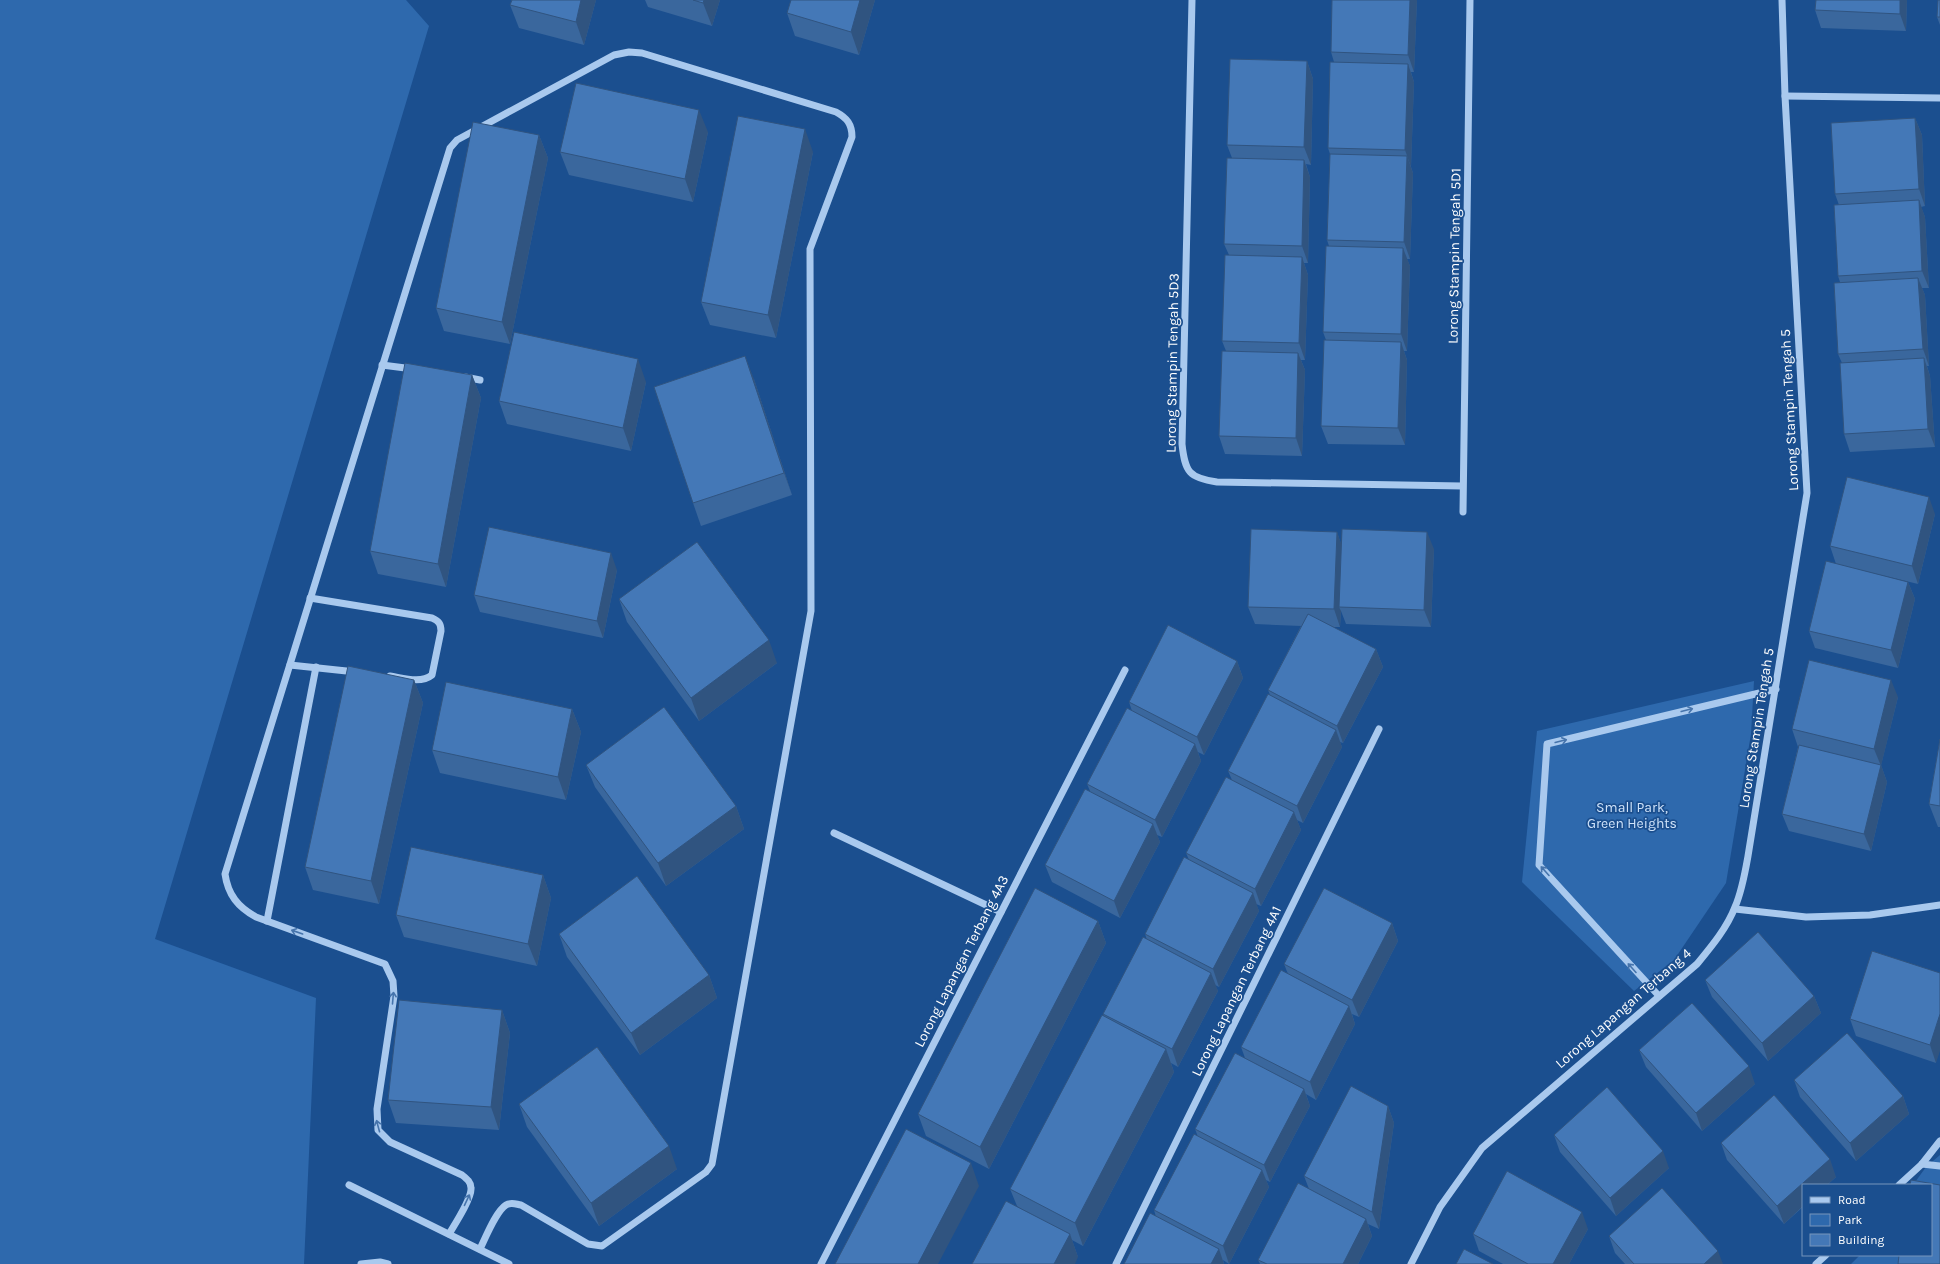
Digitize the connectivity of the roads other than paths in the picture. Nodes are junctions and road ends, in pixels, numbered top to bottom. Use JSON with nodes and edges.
{"nodes":[{"id":1,"x":1192,"y":0,"type":"edge"},
{"id":2,"x":1470,"y":0,"type":"edge"},
{"id":3,"x":1782,"y":0,"type":"edge"},
{"id":4,"x":1785,"y":96,"type":"junction"},
{"id":5,"x":1940,"y":98,"type":"edge"},
{"id":6,"x":382,"y":365,"type":"junction"},
{"id":7,"x":420,"y":370,"type":"edge"},
{"id":8,"x":458,"y":376,"type":"edge"},
{"id":9,"x":480,"y":380,"type":"dead end"},
{"id":10,"x":1462,"y":486,"type":"junction"},
{"id":11,"x":1463,"y":512,"type":"dead end"},
{"id":12,"x":310,"y":598,"type":"junction"},
{"id":13,"x":290,"y":665,"type":"junction"},
{"id":14,"x":316,"y":667,"type":"junction"},
{"id":15,"x":1124,"y":670,"type":"dead end"},
{"id":16,"x":361,"y":673,"type":"edge"},
{"id":17,"x":384,"y":675,"type":"edge"},
{"id":18,"x":1776,"y":689,"type":"junction"},
{"id":19,"x":1379,"y":729,"type":"dead end"},
{"id":20,"x":834,"y":833,"type":"dead end"},
{"id":21,"x":1940,"y":905,"type":"edge"},
{"id":22,"x":1735,"y":909,"type":"junction"},
{"id":23,"x":1001,"y":912,"type":"junction"},
{"id":24,"x":267,"y":921,"type":"junction"},
{"id":25,"x":1659,"y":996,"type":"junction"},
{"id":26,"x":1940,"y":1141,"type":"edge"},
{"id":27,"x":1922,"y":1164,"type":"junction"},
{"id":28,"x":1940,"y":1166,"type":"edge"},
{"id":29,"x":1900,"y":1184,"type":"edge"},
{"id":30,"x":350,"y":1185,"type":"dead end"},
{"id":31,"x":450,"y":1234,"type":"junction"},
{"id":32,"x":480,"y":1249,"type":"junction"},
{"id":33,"x":1825,"y":1256,"type":"edge"},
{"id":34,"x":361,"y":1264,"type":"edge"},
{"id":35,"x":388,"y":1264,"type":"edge"},
{"id":36,"x":509,"y":1264,"type":"edge"},
{"id":37,"x":821,"y":1264,"type":"edge"},
{"id":38,"x":1116,"y":1264,"type":"edge"},
{"id":39,"x":1411,"y":1264,"type":"edge"},
{"id":40,"x":1816,"y":1264,"type":"edge"}],
"edges":[{"from":1,"to":10,"type":"street","name":"Lorong Stampin Tengah 5D3"},
{"from":2,"to":10,"type":"street","name":"Lorong Stampin Tengah 5D1"},
{"from":3,"to":4,"type":"street","name":"Lorong Stampin Tengah 5"},
{"from":4,"to":5,"type":"street"},
{"from":4,"to":18,"type":"street","name":"Lorong Stampin Tengah 5"},
{"from":6,"to":7,"type":"street"},
{"from":6,"to":12,"type":"street"},
{"from":6,"to":32,"type":"street"},
{"from":8,"to":9,"type":"street"},
{"from":10,"to":11,"type":"street","name":"Lorong Stampin Tengah 5D1"},
{"from":12,"to":13,"type":"street"},
{"from":12,"to":17,"type":"street"},
{"from":13,"to":14,"type":"street"},
{"from":13,"to":24,"type":"street"},
{"from":14,"to":16,"type":"street"},
{"from":14,"to":24,"type":"street"},
{"from":15,"to":23,"type":"street","name":"Lorong Lapangan Terbang 4A3"},
{"from":18,"to":22,"type":"street","name":"Lorong Stampin Tengah 5"},
{"from":25,"to":18,"type":"street","one_way":true},
{"from":19,"to":38,"type":"street","name":"Lorong Lapangan Terbang 4A1"},
{"from":20,"to":23,"type":"street"},
{"from":21,"to":22,"type":"street"},
{"from":22,"to":25,"type":"street","name":"Lorong Lapangan Terbang 4"},
{"from":23,"to":37,"type":"street","name":"Lorong Lapangan Terbang 4A3"},
{"from":31,"to":24,"type":"street","one_way":true},
{"from":25,"to":39,"type":"street","name":"Lorong Lapangan Terbang 4"},
{"from":26,"to":27,"type":"street"},
{"from":27,"to":28,"type":"street"},
{"from":27,"to":29,"type":"street"},
{"from":30,"to":31,"type":"street"},
{"from":31,"to":32,"type":"street"},
{"from":32,"to":36,"type":"street"},
{"from":33,"to":40,"type":"street"},
{"from":34,"to":35,"type":"street"}]}
